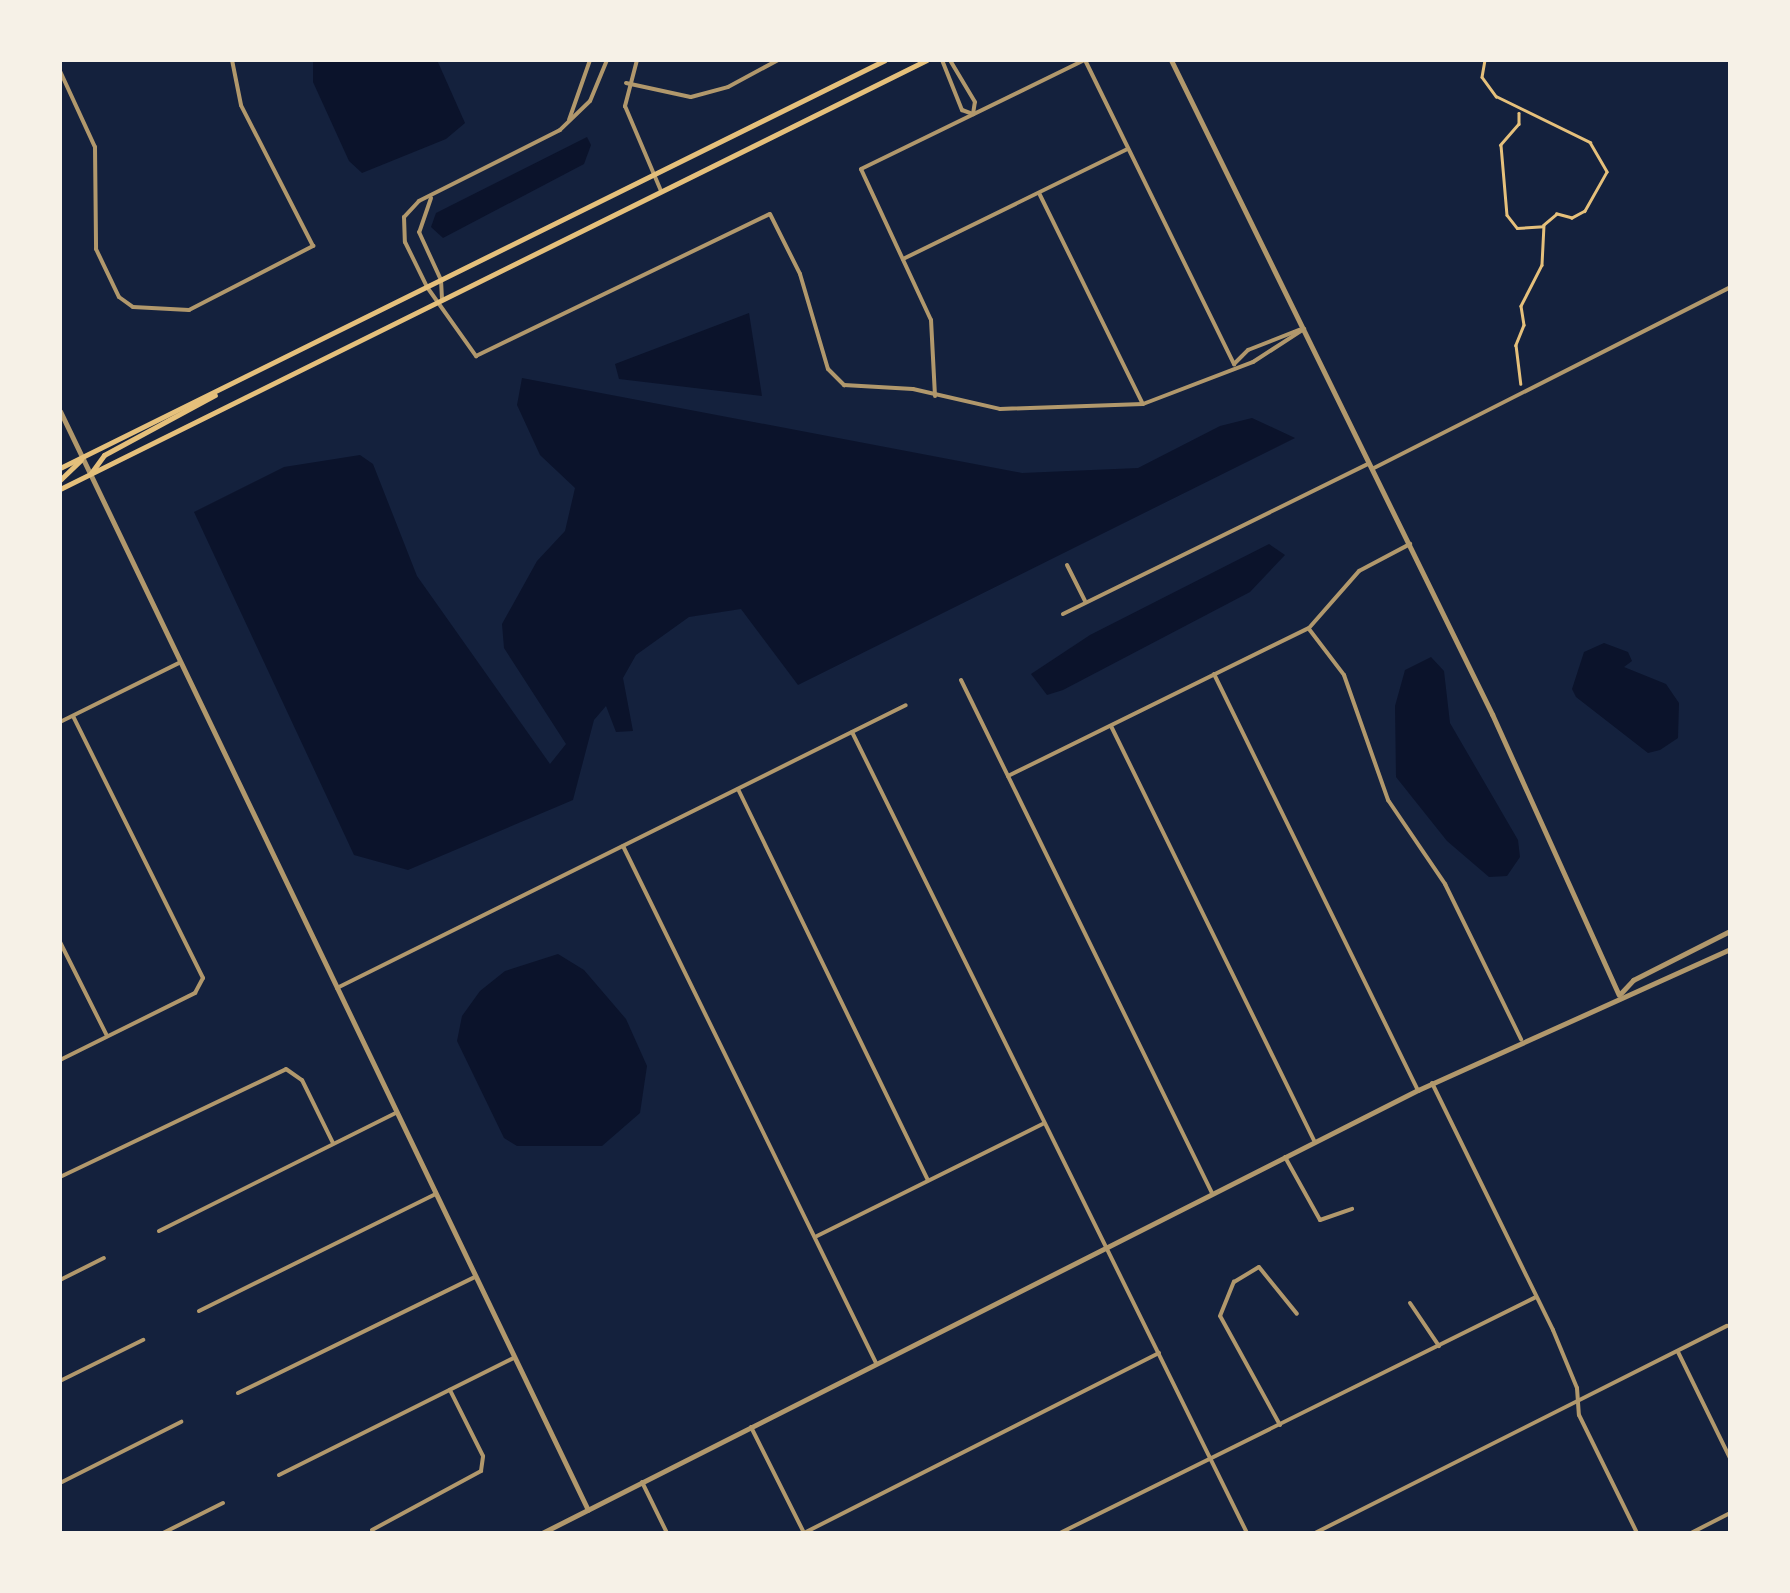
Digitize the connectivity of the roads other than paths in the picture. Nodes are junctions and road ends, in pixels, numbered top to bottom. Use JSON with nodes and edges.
{"nodes":[{"id":1,"x":232,"y":60,"type":"edge"},
{"id":2,"x":637,"y":60,"type":"edge"},
{"id":3,"x":778,"y":60,"type":"edge"},
{"id":4,"x":885,"y":60,"type":"edge"},
{"id":5,"x":928,"y":60,"type":"edge"},
{"id":6,"x":942,"y":60,"type":"edge"},
{"id":7,"x":950,"y":60,"type":"edge"},
{"id":8,"x":1085,"y":60,"type":"edge"},
{"id":9,"x":1172,"y":60,"type":"edge"},
{"id":10,"x":590,"y":61,"type":"edge"},
{"id":11,"x":606,"y":62,"type":"edge"},
{"id":12,"x":60,"y":71,"type":"edge"},
{"id":13,"x":626,"y":83,"type":"junction"},
{"id":14,"x":973,"y":114,"type":"junction"},
{"id":15,"x":569,"y":120,"type":"junction"},
{"id":16,"x":1128,"y":149,"type":"junction"},
{"id":17,"x":653,"y":174,"type":"junction"},
{"id":18,"x":661,"y":192,"type":"junction"},
{"id":19,"x":1039,"y":193,"type":"junction"},
{"id":20,"x":434,"y":195,"type":"junction"},
{"id":21,"x":902,"y":259,"type":"junction"},
{"id":22,"x":440,"y":280,"type":"junction"},
{"id":23,"x":427,"y":287,"type":"junction"},
{"id":24,"x":1730,"y":287,"type":"edge"},
{"id":25,"x":442,"y":300,"type":"junction"},
{"id":26,"x":1304,"y":329,"type":"junction"},
{"id":27,"x":1234,"y":364,"type":"junction"},
{"id":28,"x":230,"y":384,"type":"junction"},
{"id":29,"x":936,"y":396,"type":"junction"},
{"id":30,"x":1143,"y":404,"type":"junction"},
{"id":31,"x":60,"y":412,"type":"edge"},
{"id":32,"x":82,"y":458,"type":"junction"},
{"id":33,"x":1371,"y":466,"type":"junction"},
{"id":34,"x":60,"y":468,"type":"edge"},
{"id":35,"x":90,"y":474,"type":"junction"},
{"id":36,"x":60,"y":480,"type":"edge"},
{"id":37,"x":60,"y":489,"type":"edge"},
{"id":38,"x":1410,"y":544,"type":"junction"},
{"id":39,"x":1067,"y":565,"type":"dead end"},
{"id":40,"x":1086,"y":602,"type":"junction"},
{"id":41,"x":1063,"y":614,"type":"dead end"},
{"id":42,"x":1309,"y":628,"type":"junction"},
{"id":43,"x":179,"y":663,"type":"junction"},
{"id":44,"x":1214,"y":674,"type":"junction"},
{"id":45,"x":962,"y":680,"type":"dead end"},
{"id":46,"x":906,"y":705,"type":"dead end"},
{"id":47,"x":74,"y":716,"type":"junction"},
{"id":48,"x":60,"y":722,"type":"edge"},
{"id":49,"x":1111,"y":726,"type":"junction"},
{"id":50,"x":852,"y":732,"type":"junction"},
{"id":51,"x":1008,"y":776,"type":"junction"},
{"id":52,"x":738,"y":789,"type":"junction"},
{"id":53,"x":623,"y":846,"type":"junction"},
{"id":54,"x":1730,"y":931,"type":"edge"},
{"id":55,"x":60,"y":942,"type":"edge"},
{"id":56,"x":1730,"y":949,"type":"edge"},
{"id":57,"x":337,"y":988,"type":"junction"},
{"id":58,"x":1619,"y":996,"type":"junction"},
{"id":59,"x":107,"y":1036,"type":"junction"},
{"id":60,"x":1522,"y":1039,"type":"junction"},
{"id":61,"x":60,"y":1060,"type":"edge"},
{"id":62,"x":1432,"y":1083,"type":"junction"},
{"id":63,"x":1418,"y":1090,"type":"junction"},
{"id":64,"x":397,"y":1113,"type":"junction"},
{"id":65,"x":1044,"y":1124,"type":"junction"},
{"id":66,"x":1315,"y":1142,"type":"junction"},
{"id":67,"x":333,"y":1144,"type":"junction"},
{"id":68,"x":1284,"y":1157,"type":"junction"},
{"id":69,"x":60,"y":1177,"type":"edge"},
{"id":70,"x":928,"y":1180,"type":"junction"},
{"id":71,"x":436,"y":1194,"type":"junction"},
{"id":72,"x":1212,"y":1194,"type":"junction"},
{"id":73,"x":1352,"y":1209,"type":"dead end"},
{"id":74,"x":158,"y":1231,"type":"dead end"},
{"id":75,"x":814,"y":1237,"type":"junction"},
{"id":76,"x":1105,"y":1248,"type":"junction"},
{"id":77,"x":104,"y":1258,"type":"dead end"},
{"id":78,"x":475,"y":1277,"type":"junction"},
{"id":79,"x":60,"y":1280,"type":"edge"},
{"id":80,"x":1536,"y":1297,"type":"junction"},
{"id":81,"x":1410,"y":1304,"type":"dead end"},
{"id":82,"x":198,"y":1312,"type":"dead end"},
{"id":83,"x":1297,"y":1314,"type":"dead end"},
{"id":84,"x":1727,"y":1326,"type":"dead end"},
{"id":85,"x":143,"y":1340,"type":"dead end"},
{"id":86,"x":1439,"y":1346,"type":"junction"},
{"id":87,"x":1678,"y":1352,"type":"junction"},
{"id":88,"x":1159,"y":1354,"type":"junction"},
{"id":89,"x":514,"y":1358,"type":"junction"},
{"id":90,"x":876,"y":1364,"type":"junction"},
{"id":91,"x":60,"y":1381,"type":"edge"},
{"id":92,"x":450,"y":1390,"type":"junction"},
{"id":93,"x":238,"y":1393,"type":"dead end"},
{"id":94,"x":1578,"y":1402,"type":"junction"},
{"id":95,"x":181,"y":1422,"type":"dead end"},
{"id":96,"x":1280,"y":1425,"type":"junction"},
{"id":97,"x":751,"y":1427,"type":"junction"},
{"id":98,"x":1730,"y":1458,"type":"edge"},
{"id":99,"x":1212,"y":1460,"type":"junction"},
{"id":100,"x":279,"y":1475,"type":"dead end"},
{"id":101,"x":642,"y":1482,"type":"junction"},
{"id":102,"x":60,"y":1483,"type":"edge"},
{"id":103,"x":223,"y":1503,"type":"dead end"},
{"id":104,"x":588,"y":1510,"type":"junction"},
{"id":105,"x":1730,"y":1514,"type":"edge"},
{"id":106,"x":372,"y":1530,"type":"dead end"},
{"id":107,"x":163,"y":1533,"type":"edge"},
{"id":108,"x":542,"y":1533,"type":"edge"},
{"id":109,"x":668,"y":1533,"type":"edge"},
{"id":110,"x":804,"y":1533,"type":"edge"},
{"id":111,"x":1060,"y":1533,"type":"edge"},
{"id":112,"x":1247,"y":1533,"type":"edge"},
{"id":113,"x":1315,"y":1533,"type":"edge"},
{"id":114,"x":1637,"y":1533,"type":"edge"},
{"id":115,"x":1690,"y":1533,"type":"edge"}],
"edges":[{"from":1,"to":12,"type":"street"},
{"from":2,"to":13,"type":"street"},
{"from":3,"to":13,"type":"street"},
{"from":4,"to":17,"type":"main road"},
{"from":5,"to":18,"type":"main road"},
{"from":6,"to":14,"type":"street"},
{"from":7,"to":14,"type":"street"},
{"from":8,"to":14,"type":"street"},
{"from":8,"to":16,"type":"street"},
{"from":9,"to":26,"type":"street"},
{"from":10,"to":11,"type":"street"},
{"from":10,"to":15,"type":"street"},
{"from":11,"to":15,"type":"street"},
{"from":13,"to":17,"type":"street"},
{"from":14,"to":21,"type":"street"},
{"from":15,"to":20,"type":"street"},
{"from":16,"to":19,"type":"street"},
{"from":16,"to":27,"type":"street"},
{"from":17,"to":18,"type":"street"},
{"from":17,"to":22,"type":"main road"},
{"from":18,"to":25,"type":"main road"},
{"from":19,"to":21,"type":"street"},
{"from":19,"to":30,"type":"street"},
{"from":20,"to":22,"type":"street"},
{"from":20,"to":23,"type":"street"},
{"from":21,"to":29,"type":"street"},
{"from":22,"to":23,"type":"main road"},
{"from":22,"to":25,"type":"street"},
{"from":23,"to":25,"type":"street"},
{"from":23,"to":28,"type":"main road"},
{"from":24,"to":33,"type":"street"},
{"from":25,"to":29,"type":"street"},
{"from":25,"to":35,"type":"main road"},
{"from":26,"to":27,"type":"street"},
{"from":26,"to":27,"type":"street"},
{"from":26,"to":33,"type":"street"},
{"from":27,"to":30,"type":"street"},
{"from":28,"to":32,"type":"main road"},
{"from":28,"to":35,"type":"main road"},
{"from":29,"to":30,"type":"street"},
{"from":31,"to":32,"type":"street"},
{"from":32,"to":34,"type":"main road"},
{"from":32,"to":35,"type":"street"},
{"from":32,"to":36,"type":"main road"},
{"from":33,"to":38,"type":"street"},
{"from":33,"to":40,"type":"street"},
{"from":35,"to":37,"type":"main road"},
{"from":35,"to":43,"type":"street"},
{"from":38,"to":42,"type":"street"},
{"from":38,"to":58,"type":"street"},
{"from":39,"to":40,"type":"street"},
{"from":40,"to":41,"type":"street"},
{"from":42,"to":44,"type":"street"},
{"from":42,"to":60,"type":"street"},
{"from":43,"to":47,"type":"street"},
{"from":43,"to":57,"type":"street"},
{"from":44,"to":49,"type":"street"},
{"from":44,"to":63,"type":"street"},
{"from":45,"to":51,"type":"street"},
{"from":46,"to":50,"type":"street"},
{"from":47,"to":48,"type":"street"},
{"from":47,"to":59,"type":"street"},
{"from":49,"to":51,"type":"street"},
{"from":49,"to":66,"type":"street"},
{"from":50,"to":52,"type":"street"},
{"from":50,"to":65,"type":"street"},
{"from":51,"to":72,"type":"street"},
{"from":52,"to":53,"type":"street"},
{"from":52,"to":70,"type":"street"},
{"from":53,"to":57,"type":"street"},
{"from":53,"to":75,"type":"street"},
{"from":54,"to":58,"type":"street"},
{"from":55,"to":59,"type":"street"},
{"from":56,"to":58,"type":"street"},
{"from":57,"to":64,"type":"street"},
{"from":58,"to":60,"type":"street"},
{"from":59,"to":61,"type":"street"},
{"from":60,"to":62,"type":"street"},
{"from":62,"to":63,"type":"street"},
{"from":62,"to":80,"type":"street"},
{"from":63,"to":66,"type":"street"},
{"from":64,"to":67,"type":"street"},
{"from":64,"to":71,"type":"street"},
{"from":65,"to":70,"type":"street"},
{"from":65,"to":76,"type":"street"},
{"from":66,"to":68,"type":"street"},
{"from":67,"to":69,"type":"street"},
{"from":67,"to":74,"type":"street"},
{"from":68,"to":72,"type":"street"},
{"from":68,"to":73,"type":"street"},
{"from":70,"to":75,"type":"street"},
{"from":71,"to":78,"type":"street"},
{"from":71,"to":82,"type":"street"},
{"from":72,"to":76,"type":"street"},
{"from":75,"to":90,"type":"street"},
{"from":76,"to":88,"type":"street"},
{"from":76,"to":90,"type":"street"},
{"from":77,"to":79,"type":"street"},
{"from":78,"to":89,"type":"street"},
{"from":78,"to":93,"type":"street"},
{"from":80,"to":86,"type":"street"},
{"from":80,"to":94,"type":"street"},
{"from":81,"to":86,"type":"street"},
{"from":83,"to":96,"type":"street"},
{"from":84,"to":87,"type":"street"},
{"from":85,"to":91,"type":"street"},
{"from":86,"to":96,"type":"street"},
{"from":87,"to":94,"type":"street"},
{"from":87,"to":98,"type":"street"},
{"from":88,"to":99,"type":"street"},
{"from":88,"to":110,"type":"street"},
{"from":89,"to":92,"type":"street"},
{"from":89,"to":104,"type":"street"},
{"from":90,"to":97,"type":"street"},
{"from":92,"to":100,"type":"street"},
{"from":92,"to":106,"type":"street"},
{"from":94,"to":113,"type":"street"},
{"from":94,"to":114,"type":"street"},
{"from":95,"to":102,"type":"street"},
{"from":96,"to":99,"type":"street"},
{"from":97,"to":101,"type":"street"},
{"from":97,"to":110,"type":"street"},
{"from":99,"to":111,"type":"street"},
{"from":99,"to":112,"type":"street"},
{"from":101,"to":104,"type":"street"},
{"from":101,"to":109,"type":"street"},
{"from":103,"to":107,"type":"street"},
{"from":104,"to":108,"type":"street"},
{"from":105,"to":115,"type":"street"}]}
